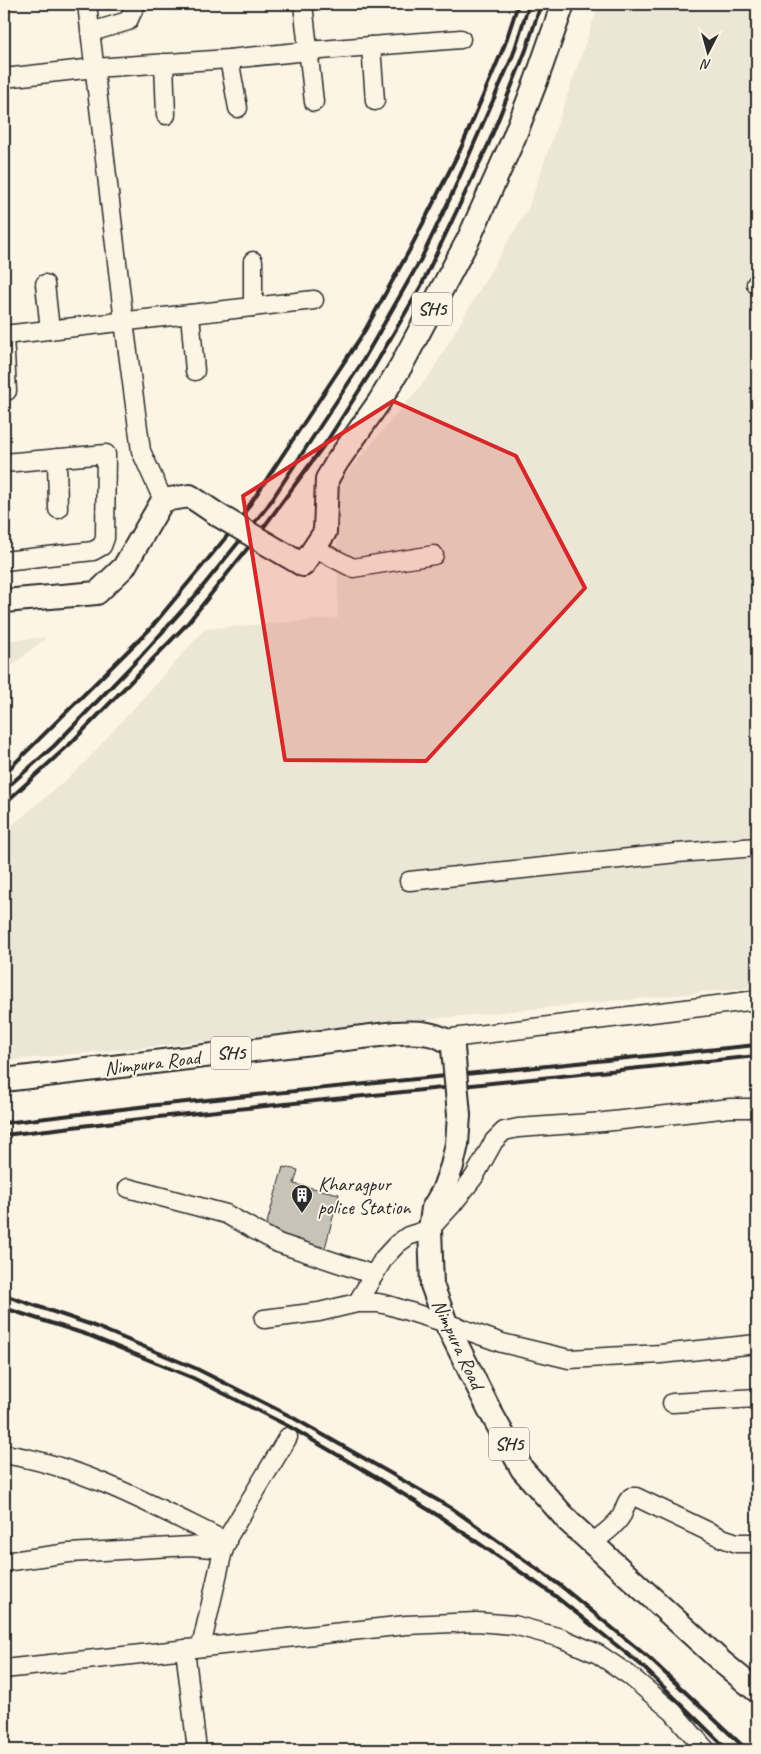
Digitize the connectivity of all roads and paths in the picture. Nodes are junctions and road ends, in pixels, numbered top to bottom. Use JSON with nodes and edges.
{"nodes":[{"id":1,"x":87,"y":4,"type":"edge"},
{"id":2,"x":136,"y":4,"type":"edge"},
{"id":3,"x":303,"y":4,"type":"edge"},
{"id":4,"x":563,"y":4,"type":"edge"},
{"id":5,"x":91,"y":32,"type":"junction"},
{"id":6,"x":461,"y":39,"type":"dead end"},
{"id":7,"x":370,"y":46,"type":"junction"},
{"id":8,"x":308,"y":51,"type":"junction"},
{"id":9,"x":229,"y":59,"type":"junction"},
{"id":10,"x":164,"y":63,"type":"junction"},
{"id":11,"x":94,"y":68,"type":"junction"},
{"id":12,"x":4,"y":78,"type":"edge"},
{"id":13,"x":374,"y":101,"type":"dead end"},
{"id":14,"x":314,"y":102,"type":"dead end"},
{"id":15,"x":238,"y":108,"type":"dead end"},
{"id":16,"x":166,"y":115,"type":"dead end"},
{"id":17,"x":252,"y":261,"type":"dead end"},
{"id":18,"x":45,"y":284,"type":"dead end"},
{"id":19,"x":314,"y":300,"type":"dead end"},
{"id":20,"x":253,"y":307,"type":"junction"},
{"id":21,"x":190,"y":314,"type":"junction"},
{"id":22,"x":124,"y":322,"type":"junction"},
{"id":23,"x":50,"y":330,"type":"junction"},
{"id":24,"x":4,"y":335,"type":"edge"},
{"id":25,"x":195,"y":372,"type":"dead end"},
{"id":26,"x":7,"y":391,"type":"dead end"},
{"id":27,"x":57,"y":458,"type":"junction"},
{"id":28,"x":4,"y":463,"type":"edge"},
{"id":29,"x":163,"y":500,"type":"junction"},
{"id":30,"x":58,"y":509,"type":"dead end"},
{"id":31,"x":314,"y":548,"type":"junction"},
{"id":32,"x":434,"y":556,"type":"dead end"},
{"id":33,"x":4,"y":562,"type":"edge"},
{"id":34,"x":4,"y":601,"type":"edge"},
{"id":35,"x":757,"y":847,"type":"edge"},
{"id":36,"x":409,"y":880,"type":"dead end"},
{"id":37,"x":757,"y":1000,"type":"edge"},
{"id":38,"x":448,"y":1044,"type":"junction"},
{"id":39,"x":4,"y":1080,"type":"edge"},
{"id":40,"x":757,"y":1108,"type":"edge"},
{"id":41,"x":128,"y":1188,"type":"dead end"},
{"id":42,"x":430,"y":1229,"type":"junction"},
{"id":43,"x":374,"y":1275,"type":"junction"},
{"id":44,"x":357,"y":1303,"type":"junction"},
{"id":45,"x":264,"y":1319,"type":"dead end"},
{"id":46,"x":446,"y":1323,"type":"junction"},
{"id":47,"x":757,"y":1344,"type":"edge"},
{"id":48,"x":757,"y":1398,"type":"edge"},
{"id":49,"x":672,"y":1403,"type":"dead end"},
{"id":50,"x":288,"y":1436,"type":"dead end"},
{"id":51,"x":4,"y":1454,"type":"edge"},
{"id":52,"x":592,"y":1543,"type":"junction"},
{"id":53,"x":757,"y":1543,"type":"edge"},
{"id":54,"x":225,"y":1546,"type":"junction"},
{"id":55,"x":4,"y":1562,"type":"edge"},
{"id":56,"x":193,"y":1648,"type":"junction"},
{"id":57,"x":4,"y":1669,"type":"edge"},
{"id":58,"x":757,"y":1691,"type":"edge"},
{"id":59,"x":197,"y":1750,"type":"edge"},
{"id":60,"x":706,"y":1750,"type":"edge"}],
"edges":[{"from":1,"to":5,"type":"street"},
{"from":2,"to":5,"type":"street"},
{"from":3,"to":8,"type":"street"},
{"from":4,"to":31,"type":"main road","number":"SH5"},
{"from":5,"to":11,"type":"street"},
{"from":6,"to":7,"type":"street"},
{"from":7,"to":8,"type":"street"},
{"from":7,"to":13,"type":"street"},
{"from":8,"to":9,"type":"street"},
{"from":8,"to":14,"type":"street"},
{"from":9,"to":10,"type":"street"},
{"from":9,"to":15,"type":"street"},
{"from":10,"to":11,"type":"street"},
{"from":10,"to":16,"type":"street"},
{"from":11,"to":12,"type":"street"},
{"from":11,"to":22,"type":"street"},
{"from":17,"to":20,"type":"street"},
{"from":18,"to":23,"type":"street"},
{"from":19,"to":20,"type":"street"},
{"from":20,"to":21,"type":"street"},
{"from":21,"to":22,"type":"street"},
{"from":21,"to":25,"type":"street"},
{"from":22,"to":23,"type":"street"},
{"from":22,"to":29,"type":"street"},
{"from":23,"to":24,"type":"street"},
{"from":24,"to":26,"type":"street"},
{"from":27,"to":28,"type":"street"},
{"from":27,"to":30,"type":"street"},
{"from":27,"to":33,"type":"street"},
{"from":29,"to":31,"type":"main road","number":"SH5","bridge":true},
{"from":29,"to":34,"type":"main road"},
{"from":31,"to":32,"type":"street"},
{"from":35,"to":36,"type":"street"},
{"from":37,"to":38,"type":"street"},
{"from":38,"to":39,"type":"main road","name":"Nimpura Road","number":"SH5"},
{"from":38,"to":42,"type":"main road","name":"Nimpura Road","number":"SH5","bridge":true},
{"from":40,"to":42,"type":"street"},
{"from":41,"to":43,"type":"street"},
{"from":42,"to":43,"type":"street"},
{"from":42,"to":46,"type":"main road","name":"Nimpura Road","number":"SH5"},
{"from":43,"to":44,"type":"street"},
{"from":44,"to":45,"type":"street"},
{"from":44,"to":46,"type":"street"},
{"from":46,"to":47,"type":"street"},
{"from":46,"to":52,"type":"main road","name":"Nimpura Road","number":"SH5"},
{"from":48,"to":49,"type":"street"},
{"from":50,"to":54,"type":"street"},
{"from":51,"to":54,"type":"street"},
{"from":52,"to":53,"type":"street"},
{"from":52,"to":58,"type":"main road","name":"Nimpura Road","number":"SH5"},
{"from":54,"to":55,"type":"street"},
{"from":54,"to":56,"type":"street"},
{"from":56,"to":57,"type":"street"},
{"from":56,"to":59,"type":"street"},
{"from":56,"to":60,"type":"street"}]}
